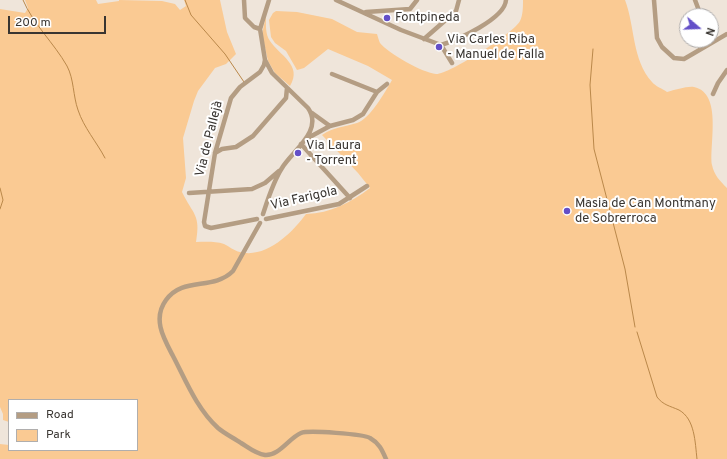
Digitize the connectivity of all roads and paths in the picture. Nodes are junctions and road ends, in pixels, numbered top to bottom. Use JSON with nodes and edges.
{"nodes":[{"id":1,"x":244,"y":0,"type":"edge"},
{"id":2,"x":269,"y":0,"type":"edge"},
{"id":3,"x":336,"y":0,"type":"edge"},
{"id":4,"x":417,"y":0,"type":"edge"},
{"id":5,"x":459,"y":0,"type":"edge"},
{"id":6,"x":506,"y":0,"type":"edge"},
{"id":7,"x":654,"y":0,"type":"edge"},
{"id":8,"x":364,"y":12,"type":"junction"},
{"id":9,"x":260,"y":29,"type":"junction"},
{"id":10,"x":424,"y":39,"type":"junction"},
{"id":11,"x":441,"y":45,"type":"junction"},
{"id":12,"x":701,"y":48,"type":"edge"},
{"id":13,"x":265,"y":60,"type":"junction"},
{"id":14,"x":452,"y":63,"type":"dead end"},
{"id":15,"x":727,"y":70,"type":"edge"},
{"id":16,"x":260,"y":72,"type":"junction"},
{"id":17,"x":272,"y":73,"type":"junction"},
{"id":18,"x":332,"y":74,"type":"dead end"},
{"id":19,"x":386,"y":84,"type":"dead end"},
{"id":20,"x":287,"y":88,"type":"junction"},
{"id":21,"x":377,"y":92,"type":"junction"},
{"id":22,"x":713,"y":94,"type":"dead end"},
{"id":23,"x":296,"y":96,"type":"junction"},
{"id":24,"x":286,"y":98,"type":"junction"},
{"id":25,"x":311,"y":113,"type":"junction"},
{"id":26,"x":330,"y":126,"type":"junction"},
{"id":27,"x":306,"y":138,"type":"junction"},
{"id":28,"x":218,"y":143,"type":"junction"},
{"id":29,"x":301,"y":144,"type":"junction"},
{"id":30,"x":222,"y":149,"type":"junction"},
{"id":31,"x":215,"y":153,"type":"junction"},
{"id":32,"x":283,"y":167,"type":"junction"},
{"id":33,"x":367,"y":186,"type":"dead end"},
{"id":34,"x":189,"y":193,"type":"dead end"},
{"id":35,"x":207,"y":193,"type":"junction"},
{"id":36,"x":350,"y":198,"type":"junction"},
{"id":37,"x":264,"y":217,"type":"junction"},
{"id":38,"x":258,"y":221,"type":"junction"},
{"id":39,"x":205,"y":226,"type":"joint"},
{"id":40,"x":386,"y":459,"type":"edge"}],
"edges":[{"from":1,"to":9,"type":"street"},
{"from":2,"to":9,"type":"street"},
{"from":3,"to":8,"type":"street"},
{"from":4,"to":8,"type":"street"},
{"from":5,"to":10,"type":"street"},
{"from":6,"to":11,"type":"street"},
{"from":7,"to":12,"type":"street"},
{"from":8,"to":10,"type":"street"},
{"from":9,"to":13,"type":"street"},
{"from":10,"to":11,"type":"street"},
{"from":11,"to":14,"type":"street"},
{"from":13,"to":16,"type":"street"},
{"from":13,"to":17,"type":"street"},
{"from":15,"to":22,"type":"street"},
{"from":16,"to":17,"type":"street"},
{"from":16,"to":28,"type":"street","name":"Via de Pallejà"},
{"from":17,"to":20,"type":"street"},
{"from":18,"to":21,"type":"street"},
{"from":19,"to":21,"type":"street"},
{"from":20,"to":23,"type":"street"},
{"from":20,"to":24,"type":"street"},
{"from":21,"to":26,"type":"street"},
{"from":23,"to":24,"type":"street"},
{"from":23,"to":25,"type":"street"},
{"from":24,"to":30,"type":"street"},
{"from":25,"to":26,"type":"street"},
{"from":25,"to":27,"type":"street"},
{"from":26,"to":27,"type":"street"},
{"from":27,"to":29,"type":"street"},
{"from":28,"to":30,"type":"street"},
{"from":28,"to":31,"type":"street","name":"Via de Pallejà"},
{"from":29,"to":32,"type":"street"},
{"from":29,"to":36,"type":"street"},
{"from":30,"to":31,"type":"street"},
{"from":31,"to":35,"type":"street","name":"Via de Pallejà"},
{"from":32,"to":35,"type":"street"},
{"from":32,"to":37,"type":"street"},
{"from":33,"to":36,"type":"street","name":"Via Farigola"},
{"from":34,"to":35,"type":"street"},
{"from":35,"to":39,"type":"street","name":"Via de Pallejà"},
{"from":36,"to":37,"type":"street","name":"Via Farigola"},
{"from":37,"to":38,"type":"street"},
{"from":37,"to":38,"type":"street"},
{"from":38,"to":39,"type":"street","name":"Via Farigola"},
{"from":38,"to":40,"type":"street"}]}
